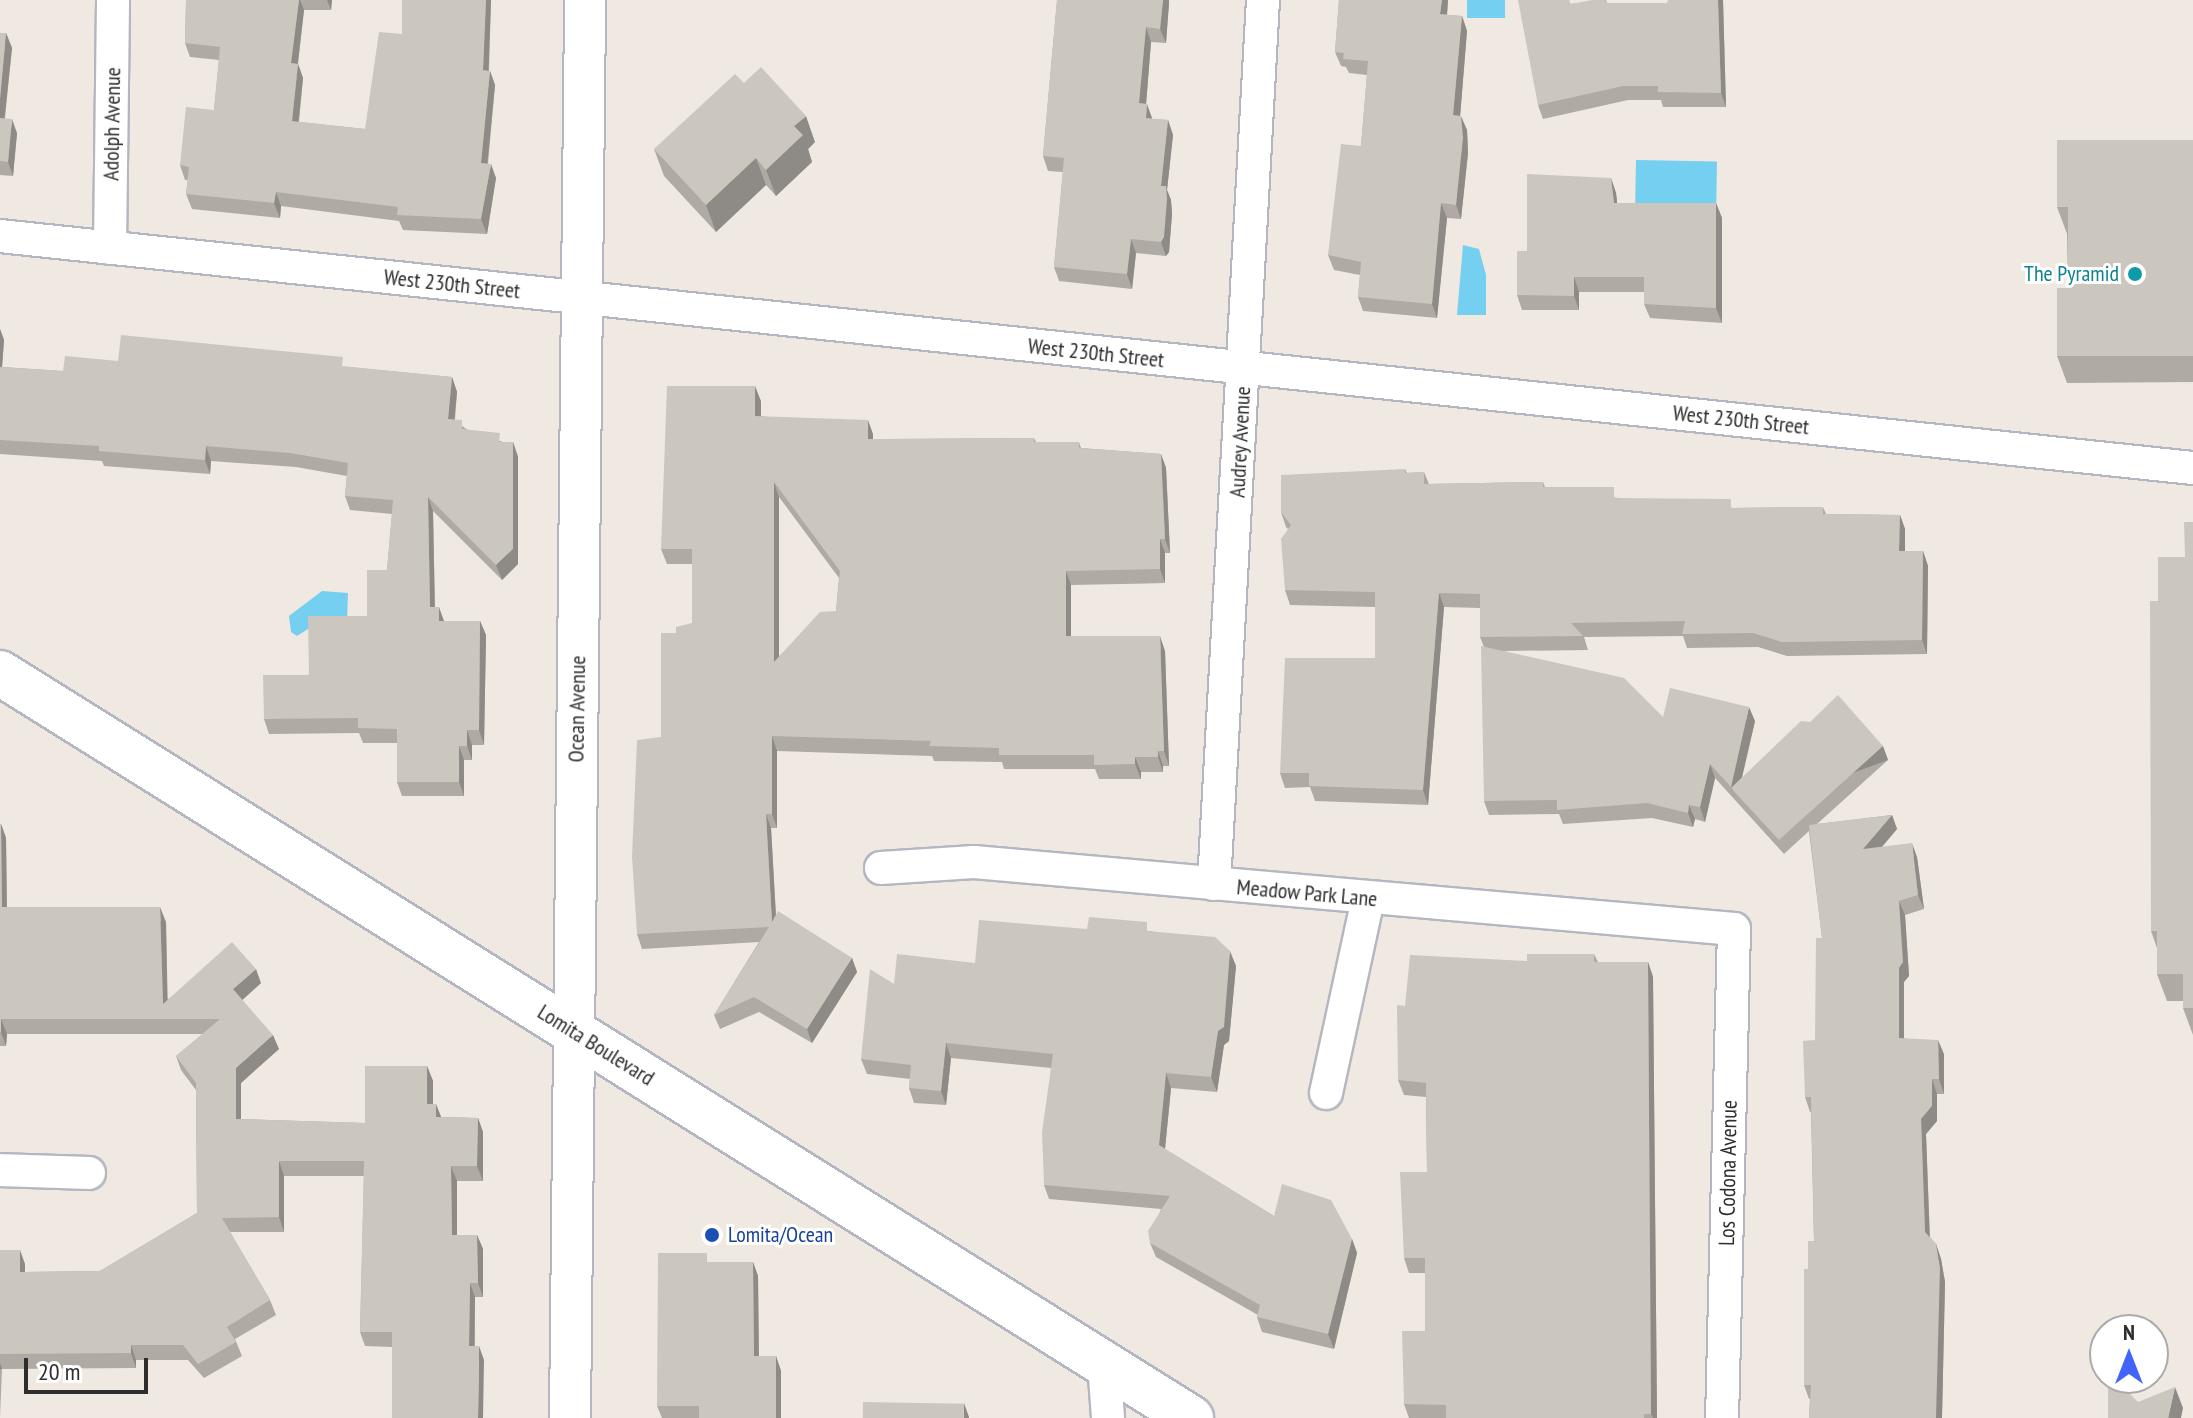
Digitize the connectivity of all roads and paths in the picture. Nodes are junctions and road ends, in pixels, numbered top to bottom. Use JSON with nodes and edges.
{"nodes":[{"id":1,"x":113,"y":0,"type":"edge"},
{"id":2,"x":585,"y":0,"type":"edge"},
{"id":3,"x":1263,"y":0,"type":"edge"},
{"id":4,"x":0,"y":236,"type":"edge"},
{"id":5,"x":110,"y":248,"type":"junction"},
{"id":6,"x":584,"y":297,"type":"junction"},
{"id":7,"x":1244,"y":370,"type":"junction"},
{"id":8,"x":2193,"y":468,"type":"edge"},
{"id":9,"x":0,"y":673,"type":"edge"},
{"id":10,"x":881,"y":868,"type":"dead end"},
{"id":11,"x":1214,"y":884,"type":"junction"},
{"id":12,"x":1368,"y":899,"type":"junction"},
{"id":13,"x":1734,"y":929,"type":"joint"},
{"id":14,"x":572,"y":1031,"type":"junction"},
{"id":15,"x":1326,"y":1093,"type":"dead end"},
{"id":16,"x":0,"y":1170,"type":"edge"},
{"id":17,"x":89,"y":1173,"type":"dead end"},
{"id":18,"x":1104,"y":1363,"type":"junction"},
{"id":19,"x":570,"y":1418,"type":"edge"},
{"id":20,"x":1108,"y":1418,"type":"edge"},
{"id":21,"x":1191,"y":1418,"type":"edge"},
{"id":22,"x":1722,"y":1418,"type":"edge"}],
"edges":[{"from":1,"to":5,"type":"street","name":"Adolph Avenue"},
{"from":2,"to":6,"type":"street","name":"Ocean Avenue"},
{"from":3,"to":7,"type":"street","name":"Audrey Avenue"},
{"from":4,"to":5,"type":"street","name":"West 230th Street"},
{"from":5,"to":6,"type":"street","name":"West 230th Street"},
{"from":6,"to":7,"type":"street","name":"West 230th Street"},
{"from":6,"to":14,"type":"street","name":"Ocean Avenue"},
{"from":7,"to":8,"type":"street","name":"West 230th Street"},
{"from":7,"to":11,"type":"street","name":"Audrey Avenue"},
{"from":9,"to":14,"type":"main road","name":"Lomita Boulevard"},
{"from":10,"to":11,"type":"street","name":"Meadow Park Lane"},
{"from":11,"to":12,"type":"street","name":"Meadow Park Lane"},
{"from":12,"to":13,"type":"street","name":"Meadow Park Lane"},
{"from":12,"to":15,"type":"street"},
{"from":13,"to":22,"type":"street","name":"Los Codona Avenue"},
{"from":14,"to":18,"type":"main road","name":"Lomita Boulevard"},
{"from":14,"to":19,"type":"street","name":"Ocean Avenue"},
{"from":16,"to":17,"type":"street"},
{"from":18,"to":20,"type":"street"},
{"from":18,"to":21,"type":"main road","name":"Lomita Boulevard"}]}
